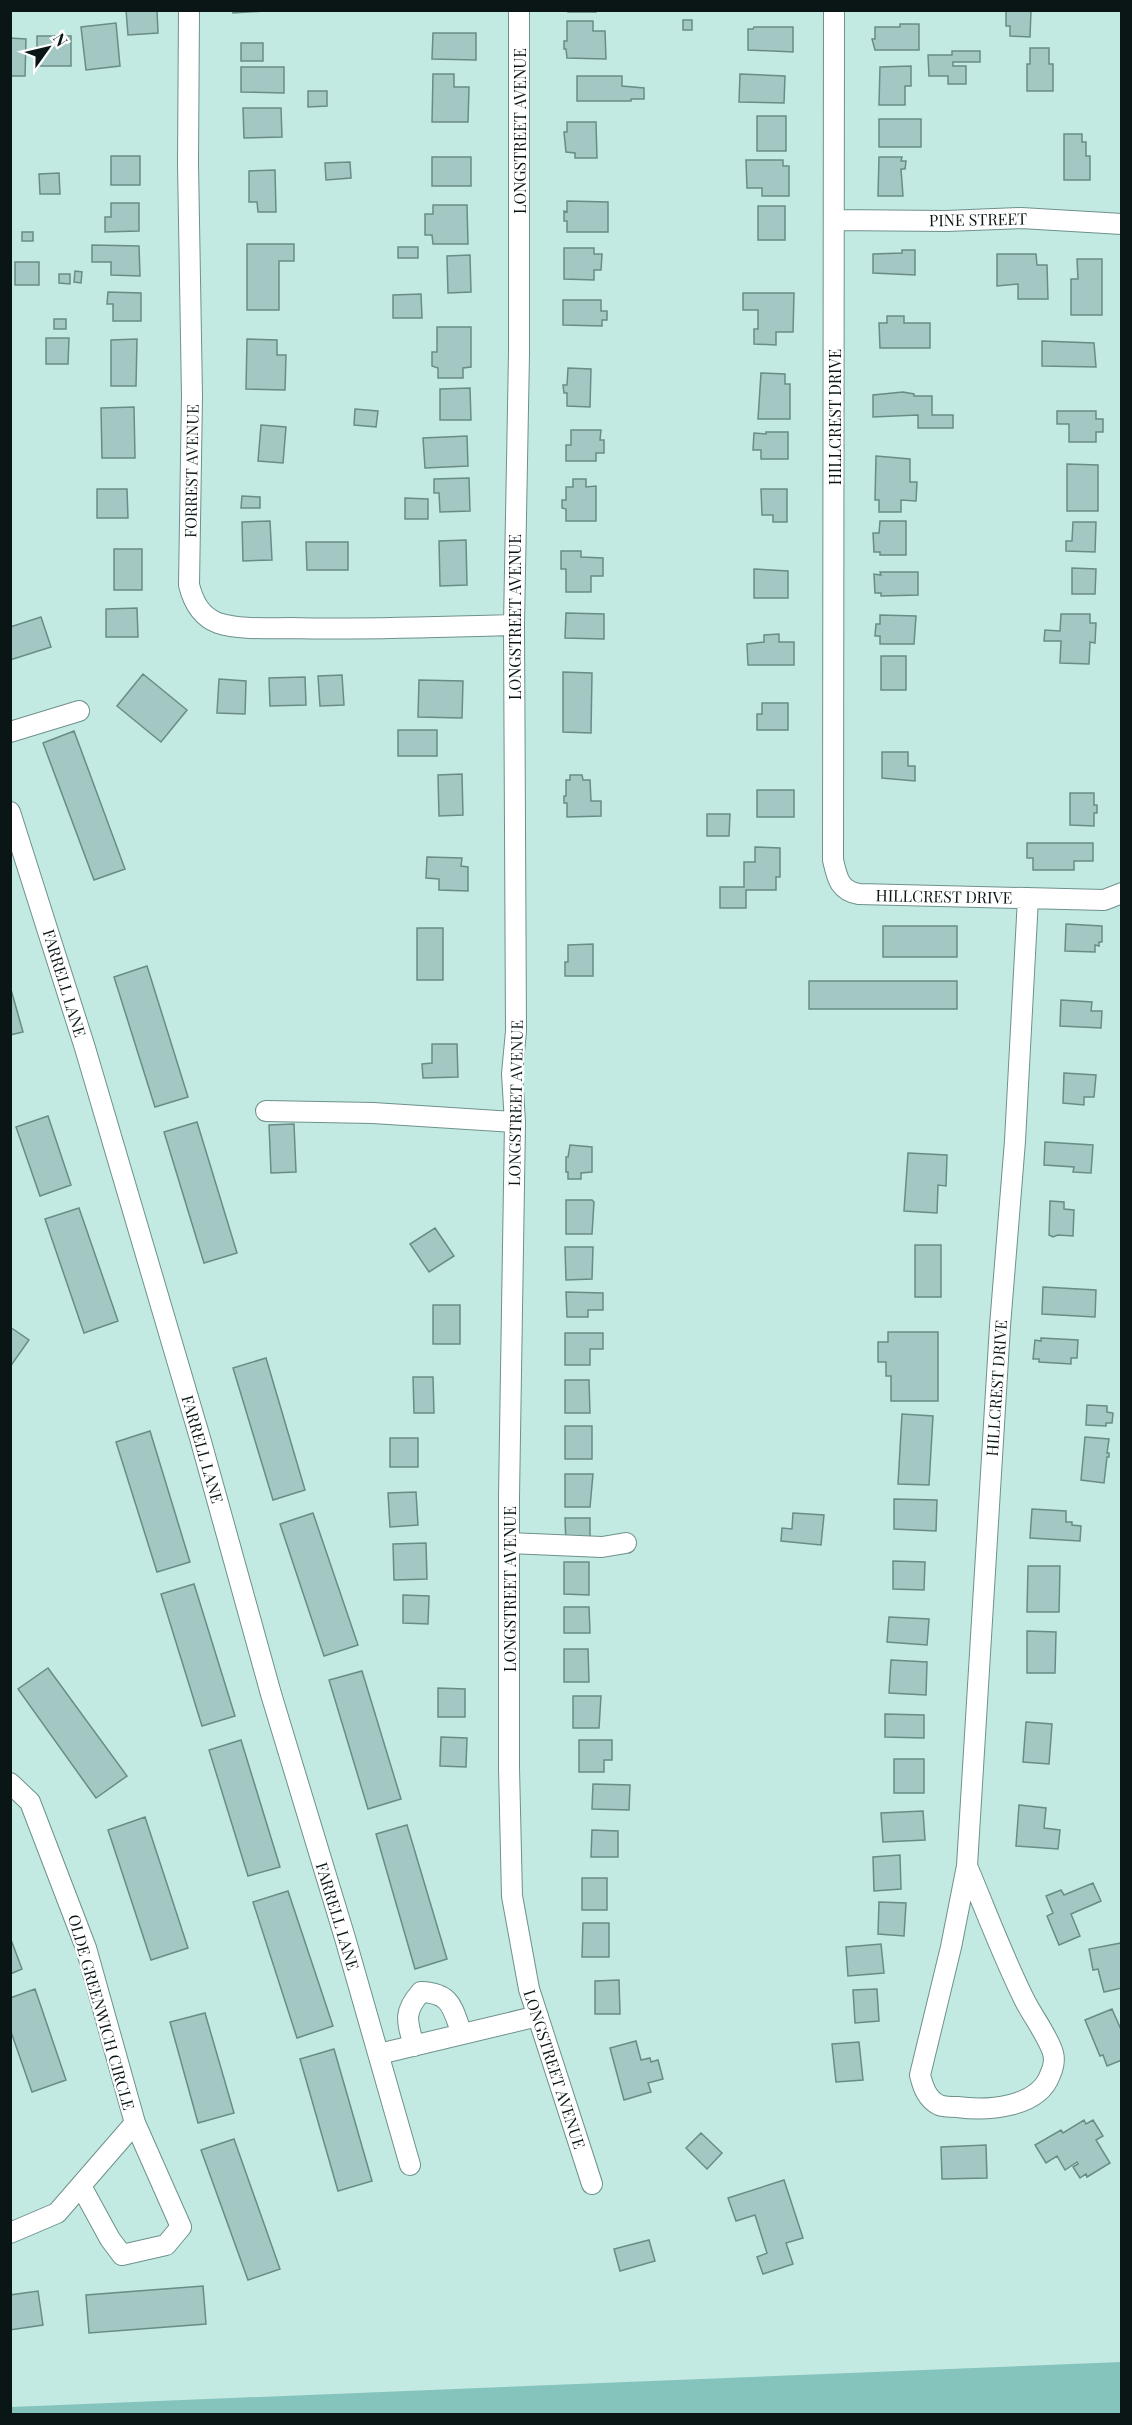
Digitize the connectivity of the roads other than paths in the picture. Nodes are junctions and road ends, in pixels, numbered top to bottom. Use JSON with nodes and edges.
{"nodes":[{"id":1,"x":189,"y":10,"type":"edge"},
{"id":2,"x":519,"y":10,"type":"edge"},
{"id":3,"x":834,"y":10,"type":"edge"},
{"id":4,"x":834,"y":219,"type":"junction"},
{"id":5,"x":1122,"y":224,"type":"edge"},
{"id":6,"x":514,"y":625,"type":"junction"},
{"id":7,"x":79,"y":711,"type":"dead end"},
{"id":8,"x":10,"y":732,"type":"edge"},
{"id":9,"x":10,"y":812,"type":"edge"},
{"id":10,"x":1122,"y":893,"type":"edge"},
{"id":11,"x":1028,"y":898,"type":"junction"},
{"id":12,"x":266,"y":1111,"type":"dead end"},
{"id":13,"x":515,"y":1122,"type":"junction"},
{"id":14,"x":509,"y":1543,"type":"junction"},
{"id":15,"x":626,"y":1543,"type":"dead end"},
{"id":16,"x":10,"y":1783,"type":"edge"},
{"id":17,"x":967,"y":1866,"type":"junction"},
{"id":18,"x":538,"y":2016,"type":"junction"},
{"id":19,"x":462,"y":2034,"type":"junction"},
{"id":20,"x":414,"y":2046,"type":"junction"},
{"id":21,"x":378,"y":2054,"type":"junction"},
{"id":22,"x":135,"y":2123,"type":"junction"},
{"id":23,"x":410,"y":2165,"type":"dead end"},
{"id":24,"x":592,"y":2184,"type":"dead end"},
{"id":25,"x":81,"y":2186,"type":"junction"},
{"id":26,"x":10,"y":2233,"type":"edge"}],
"edges":[{"from":1,"to":6,"type":"street","name":"FORREST AVENUE"},
{"from":2,"to":6,"type":"street","name":"LONGSTREET AVENUE"},
{"from":3,"to":4,"type":"street","name":"HILLCREST DRIVE"},
{"from":4,"to":5,"type":"street","name":"PINE STREET"},
{"from":4,"to":11,"type":"street","name":"HILLCREST DRIVE"},
{"from":6,"to":13,"type":"street","name":"LONGSTREET AVENUE"},
{"from":7,"to":8,"type":"street"},
{"from":9,"to":21,"type":"street","name":"FARRELL LANE"},
{"from":10,"to":11,"type":"street"},
{"from":11,"to":17,"type":"street","name":"HILLCREST DRIVE"},
{"from":12,"to":13,"type":"street"},
{"from":13,"to":14,"type":"street","name":"LONGSTREET AVENUE"},
{"from":14,"to":15,"type":"street"},
{"from":14,"to":18,"type":"street","name":"LONGSTREET AVENUE"},
{"from":16,"to":22,"type":"street","name":"OLDE GREENWICH CIRCLE"},
{"from":17,"to":17,"type":"street","name":"HILLCREST DRIVE"},
{"from":18,"to":19,"type":"street"},
{"from":18,"to":24,"type":"street","name":"LONGSTREET AVENUE"},
{"from":19,"to":20,"type":"street"},
{"from":19,"to":20,"type":"street"},
{"from":20,"to":21,"type":"street"},
{"from":21,"to":23,"type":"street","name":"FARRELL LANE"},
{"from":22,"to":25,"type":"street","name":"OLDE GREENWICH CIRCLE"},
{"from":22,"to":25,"type":"street"},
{"from":25,"to":26,"type":"street","name":"OLDE GREENWICH CIRCLE"}]}
